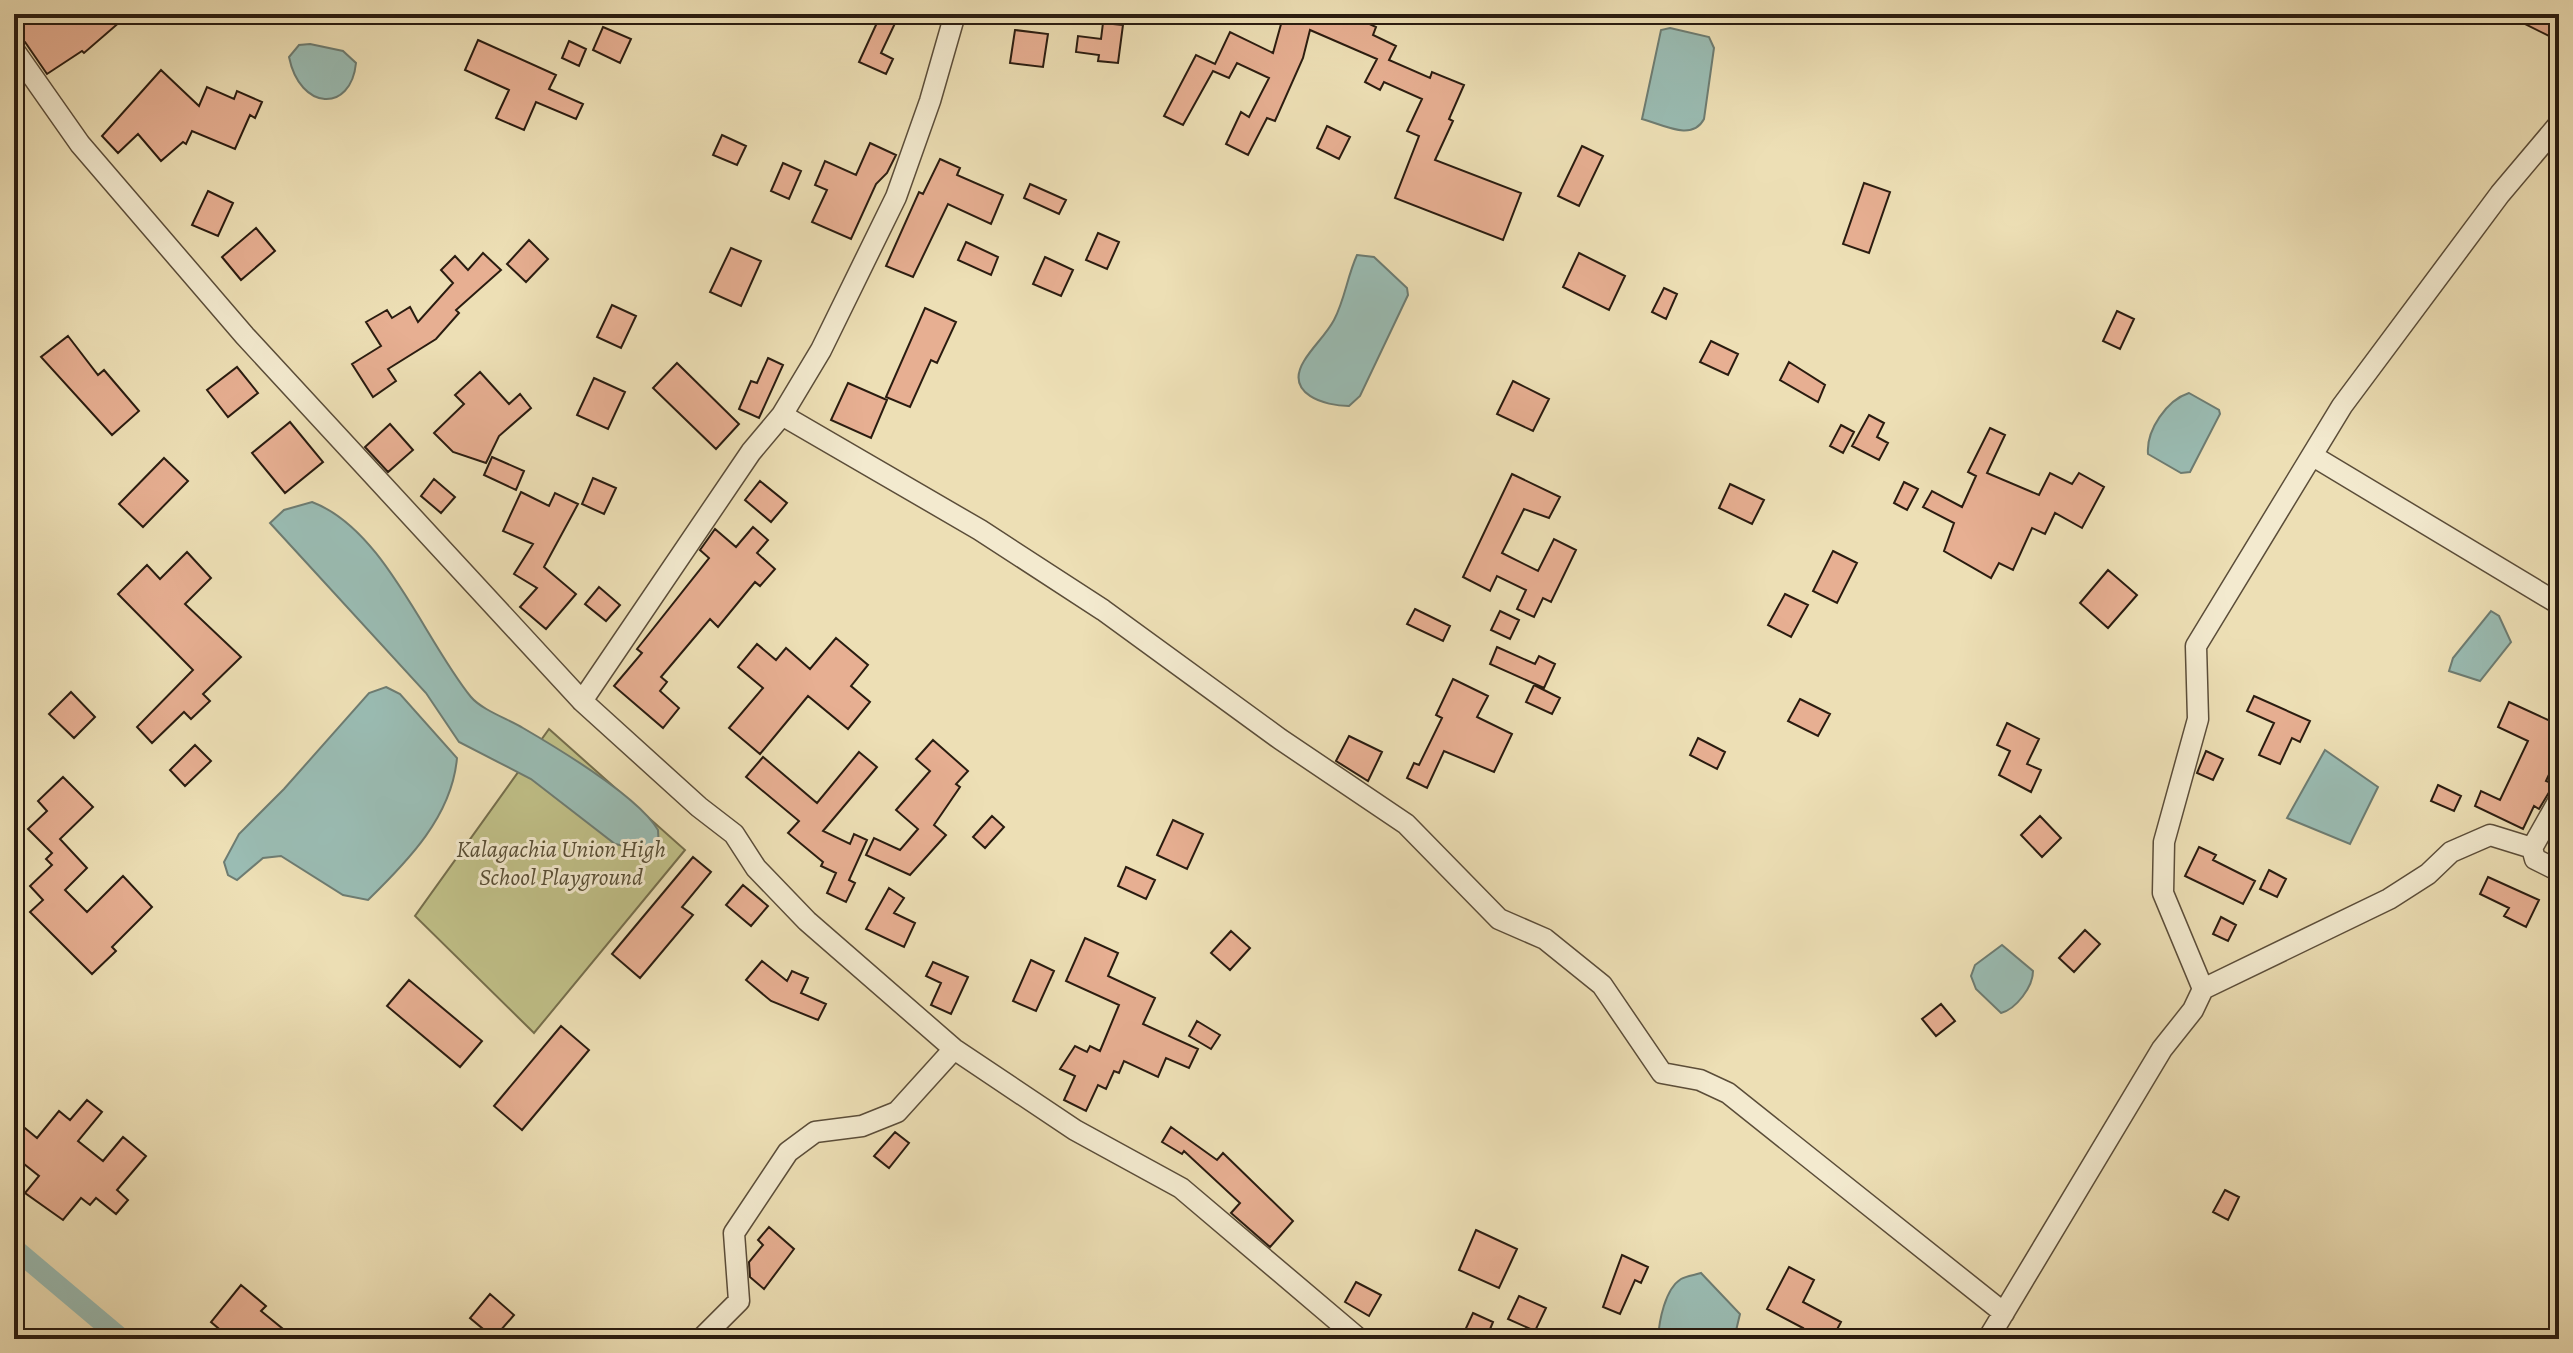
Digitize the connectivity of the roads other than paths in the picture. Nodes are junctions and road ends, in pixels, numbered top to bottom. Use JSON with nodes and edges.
{"nodes":[{"id":1,"x":955,"y":14,"type":"edge"},
{"id":2,"x":14,"y":50,"type":"edge"},
{"id":3,"x":2559,"y":124,"type":"edge"},
{"id":4,"x":782,"y":415,"type":"junction"},
{"id":5,"x":2313,"y":456,"type":"junction"},
{"id":6,"x":2559,"y":604,"type":"edge"},
{"id":7,"x":582,"y":701,"type":"junction"},
{"id":8,"x":2559,"y":800,"type":"edge"},
{"id":9,"x":2532,"y":848,"type":"junction"},
{"id":10,"x":2559,"y":871,"type":"edge"},
{"id":11,"x":2203,"y":989,"type":"junction"},
{"id":12,"x":954,"y":1049,"type":"junction"},
{"id":13,"x":2004,"y":1313,"type":"junction"},
{"id":14,"x":701,"y":1339,"type":"edge"},
{"id":15,"x":1359,"y":1339,"type":"edge"},
{"id":16,"x":1988,"y":1339,"type":"edge"}],
"edges":[{"from":1,"to":4,"type":"street"},
{"from":2,"to":7,"type":"street"},
{"from":3,"to":5,"type":"street"},
{"from":4,"to":7,"type":"street"},
{"from":4,"to":13,"type":"street"},
{"from":5,"to":6,"type":"street"},
{"from":5,"to":11,"type":"street"},
{"from":7,"to":12,"type":"street"},
{"from":8,"to":9,"type":"street"},
{"from":9,"to":10,"type":"street"},
{"from":9,"to":11,"type":"street"},
{"from":11,"to":13,"type":"street"},
{"from":12,"to":14,"type":"street"},
{"from":12,"to":15,"type":"street"},
{"from":13,"to":16,"type":"street"}]}
